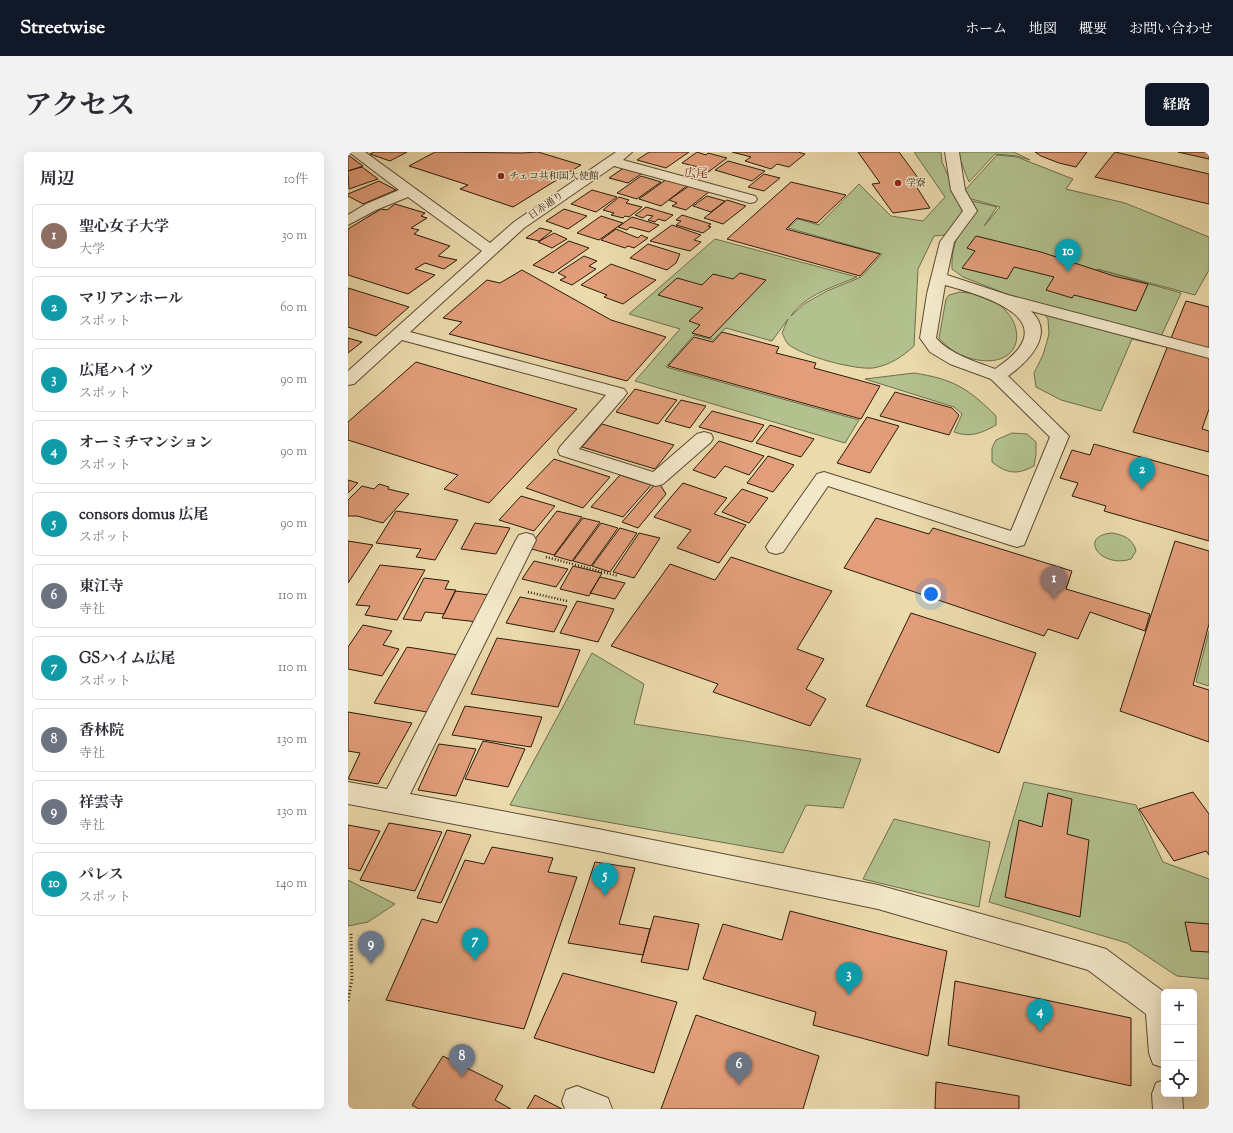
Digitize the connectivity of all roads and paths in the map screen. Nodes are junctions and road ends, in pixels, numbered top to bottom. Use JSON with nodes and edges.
{"nodes":[{"id":1,"x":356,"y":152,"type":"edge"},
{"id":2,"x":625,"y":152,"type":"edge"},
{"id":3,"x":952,"y":152,"type":"edge"},
{"id":4,"x":612,"y":161,"type":"junction"},
{"id":5,"x":409,"y":192,"type":"junction"},
{"id":6,"x":750,"y":199,"type":"dead end"},
{"id":7,"x":348,"y":221,"type":"edge"},
{"id":8,"x":490,"y":250,"type":"junction"},
{"id":9,"x":939,"y":278,"type":"junction"},
{"id":10,"x":1001,"y":298,"type":"junction"},
{"id":11,"x":398,"y":334,"type":"junction"},
{"id":12,"x":1209,"y":353,"type":"edge"},
{"id":13,"x":997,"y":375,"type":"junction"},
{"id":14,"x":348,"y":380,"type":"edge"},
{"id":15,"x":704,"y":438,"type":"dead end"},
{"id":16,"x":523,"y":545,"type":"joint"},
{"id":17,"x":776,"y":547,"type":"dead end"},
{"id":18,"x":618,"y":576,"type":"dead end"},
{"id":19,"x":503,"y":586,"type":"junction"},
{"id":20,"x":567,"y":601,"type":"dead end"},
{"id":21,"x":348,"y":794,"type":"edge"},
{"id":22,"x":393,"y":802,"type":"junction"},
{"id":23,"x":351,"y":933,"type":"dead end"},
{"id":24,"x":348,"y":1001,"type":"edge"},
{"id":25,"x":1162,"y":1025,"type":"edge"},
{"id":26,"x":1167,"y":1097,"type":"edge"},
{"id":27,"x":1168,"y":1109,"type":"edge"}],
"edges":[{"from":1,"to":5,"type":"street"},
{"from":2,"to":4,"type":"street","name":"日赤通り"},
{"from":3,"to":9,"type":"street"},
{"from":4,"to":6,"type":"street"},
{"from":4,"to":8,"type":"street","name":"日赤通り"},
{"from":5,"to":7,"type":"street"},
{"from":5,"to":8,"type":"street"},
{"from":8,"to":11,"type":"street","name":"日赤通り"},
{"from":9,"to":10,"type":"street"},
{"from":9,"to":13,"type":"street"},
{"from":10,"to":12,"type":"street"},
{"from":10,"to":13,"type":"street"},
{"from":11,"to":14,"type":"street","name":"日赤通り"},
{"from":11,"to":15,"type":"street"},
{"from":13,"to":17,"type":"street"},
{"from":16,"to":18,"type":"path"},
{"from":16,"to":19,"type":"street"},
{"from":19,"to":20,"type":"path"},
{"from":19,"to":22,"type":"street"},
{"from":21,"to":22,"type":"street"},
{"from":22,"to":25,"type":"street"},
{"from":23,"to":24,"type":"path"},
{"from":26,"to":27,"type":"street"}]}
